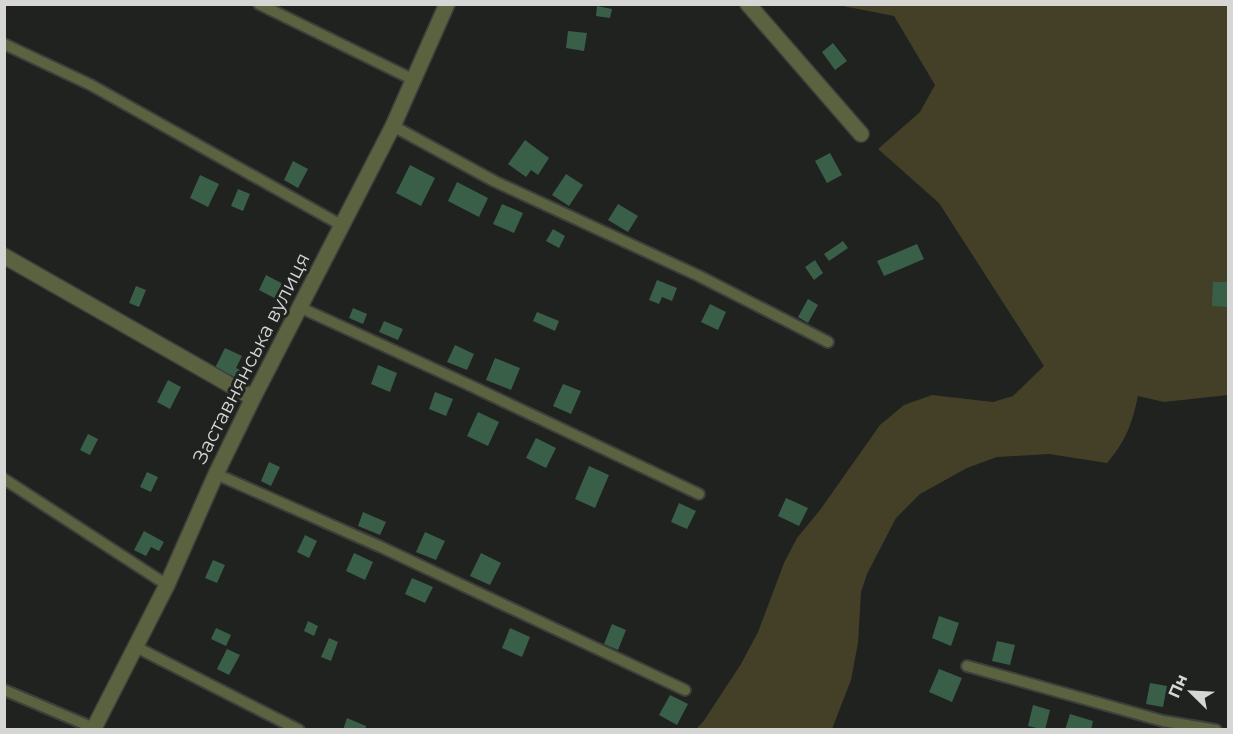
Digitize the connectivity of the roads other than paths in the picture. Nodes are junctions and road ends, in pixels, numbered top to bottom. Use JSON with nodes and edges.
{"nodes":[{"id":1,"x":260,"y":4,"type":"edge"},
{"id":2,"x":447,"y":4,"type":"edge"},
{"id":3,"x":748,"y":4,"type":"edge"},
{"id":4,"x":4,"y":44,"type":"edge"},
{"id":5,"x":414,"y":80,"type":"junction"},
{"id":6,"x":393,"y":126,"type":"junction"},
{"id":7,"x":861,"y":134,"type":"dead end"},
{"id":8,"x":341,"y":225,"type":"junction"},
{"id":9,"x":4,"y":256,"type":"edge"},
{"id":10,"x":299,"y":307,"type":"junction"},
{"id":11,"x":828,"y":342,"type":"dead end"},
{"id":12,"x":253,"y":398,"type":"junction"},
{"id":13,"x":216,"y":474,"type":"junction"},
{"id":14,"x":4,"y":479,"type":"edge"},
{"id":15,"x":699,"y":494,"type":"dead end"},
{"id":16,"x":167,"y":585,"type":"junction"},
{"id":17,"x":134,"y":646,"type":"junction"},
{"id":18,"x":967,"y":666,"type":"dead end"},
{"id":19,"x":4,"y":690,"type":"edge"},
{"id":20,"x":685,"y":690,"type":"dead end"},
{"id":21,"x":93,"y":729,"type":"edge"},
{"id":22,"x":299,"y":729,"type":"edge"},
{"id":23,"x":1216,"y":729,"type":"edge"}],
"edges":[{"from":1,"to":5,"type":"lane"},
{"from":2,"to":5,"type":"street","name":"Заставнянська вулиця"},
{"from":3,"to":7,"type":"street"},
{"from":4,"to":8,"type":"lane"},
{"from":5,"to":6,"type":"street","name":"Заставнянська вулиця"},
{"from":6,"to":8,"type":"street","name":"Заставнянська вулиця"},
{"from":6,"to":11,"type":"lane"},
{"from":8,"to":10,"type":"street","name":"Заставнянська вулиця"},
{"from":9,"to":12,"type":"street"},
{"from":10,"to":12,"type":"street","name":"Заставнянська вулиця"},
{"from":10,"to":15,"type":"lane"},
{"from":12,"to":13,"type":"street","name":"Заставнянська вулиця"},
{"from":13,"to":16,"type":"street","name":"Заставнянська вулиця"},
{"from":13,"to":20,"type":"lane"},
{"from":14,"to":16,"type":"lane"},
{"from":16,"to":17,"type":"street","name":"Заставнянська вулиця"},
{"from":17,"to":21,"type":"street","name":"Заставнянська вулиця"},
{"from":17,"to":22,"type":"lane"},
{"from":18,"to":23,"type":"lane"},
{"from":19,"to":21,"type":"lane"}]}
